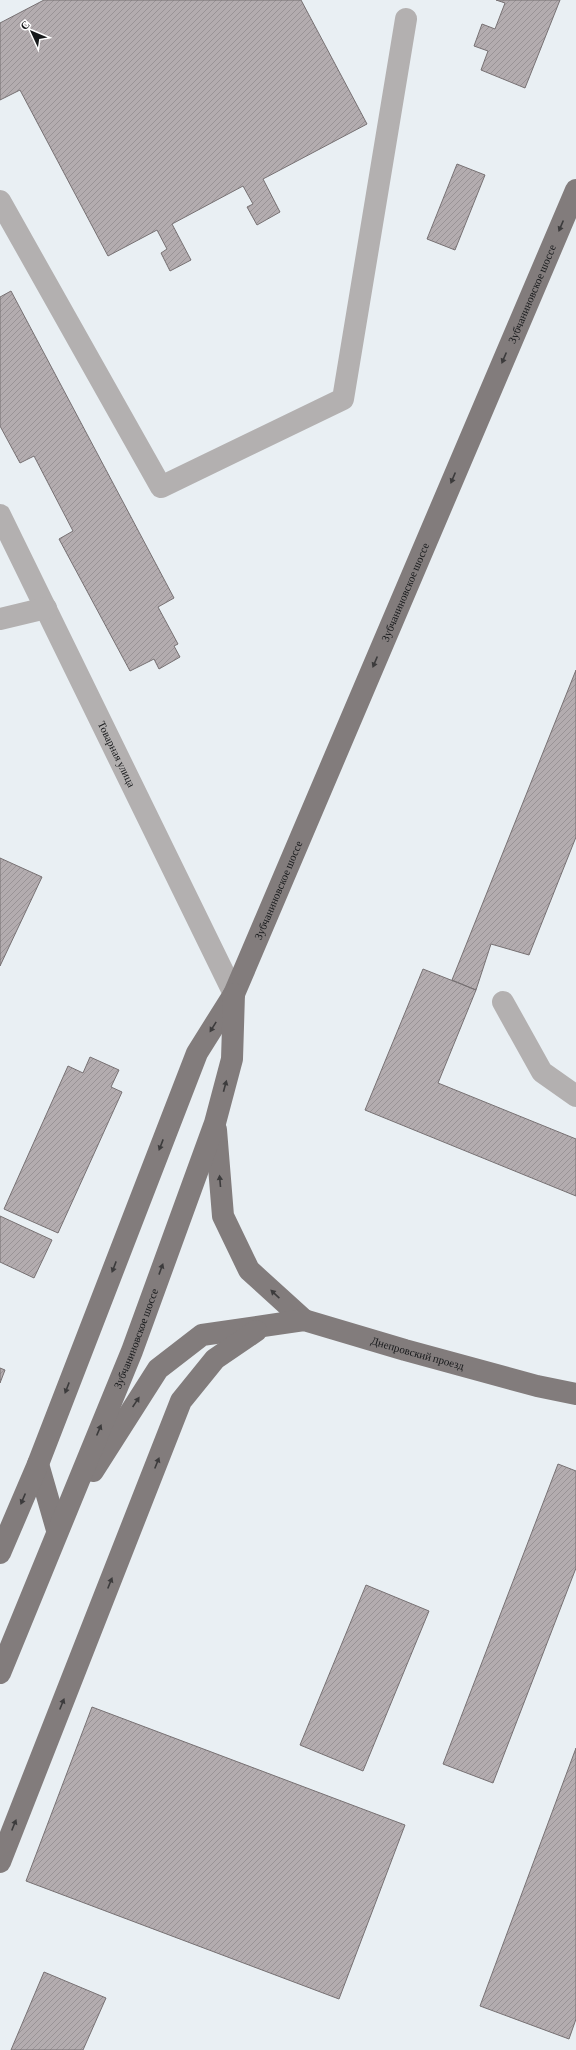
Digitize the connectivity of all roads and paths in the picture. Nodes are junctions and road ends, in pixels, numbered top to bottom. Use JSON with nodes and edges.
{"nodes":[{"id":1,"x":406,"y":19,"type":"dead end"},
{"id":2,"x":576,"y":190,"type":"edge"},
{"id":3,"x":0,"y":201,"type":"edge"},
{"id":4,"x":0,"y":515,"type":"edge"},
{"id":5,"x":46,"y":608,"type":"junction"},
{"id":6,"x":0,"y":619,"type":"edge"},
{"id":7,"x":234,"y":994,"type":"junction"},
{"id":8,"x":503,"y":1002,"type":"dead end"},
{"id":9,"x":576,"y":1096,"type":"edge"},
{"id":10,"x":215,"y":1123,"type":"junction"},
{"id":11,"x":304,"y":1320,"type":"junction"},
{"id":12,"x":260,"y":1328,"type":"junction"},
{"id":13,"x":576,"y":1394,"type":"edge"},
{"id":14,"x":38,"y":1464,"type":"junction"},
{"id":15,"x":57,"y":1530,"type":"junction"},
{"id":16,"x":0,"y":1553,"type":"edge"},
{"id":17,"x":0,"y":1673,"type":"edge"},
{"id":18,"x":0,"y":1862,"type":"edge"}],
"edges":[{"from":1,"to":3,"type":"street"},
{"from":2,"to":7,"type":"main road","name":"Зубчаниновское шоссе","one_way":true},
{"from":4,"to":5,"type":"street","name":"Товарная улица"},
{"from":5,"to":6,"type":"street"},
{"from":5,"to":7,"type":"street","name":"Товарная улица"},
{"from":10,"to":7,"type":"main road","name":"Зубчаниновское шоссе","one_way":true},
{"from":7,"to":14,"type":"main road","name":"Зубчаниновское шоссе","one_way":true},
{"from":8,"to":9,"type":"street"},
{"from":11,"to":10,"type":"main road","one_way":true},
{"from":15,"to":10,"type":"main road","name":"Зубчаниновское шоссе","one_way":true},
{"from":11,"to":12,"type":"main road","name":"Днепровский проезд"},
{"from":11,"to":13,"type":"main road","name":"Днепровский проезд"},
{"from":15,"to":12,"type":"main road","name":"Днепровский проезд","one_way":true},
{"from":18,"to":12,"type":"main road","one_way":true},
{"from":14,"to":15,"type":"main road"},
{"from":14,"to":16,"type":"main road","name":"Зубчаниновское шоссе","one_way":true},
{"from":15,"to":17,"type":"main road","name":"Зубчаниновское шоссе"}]}
